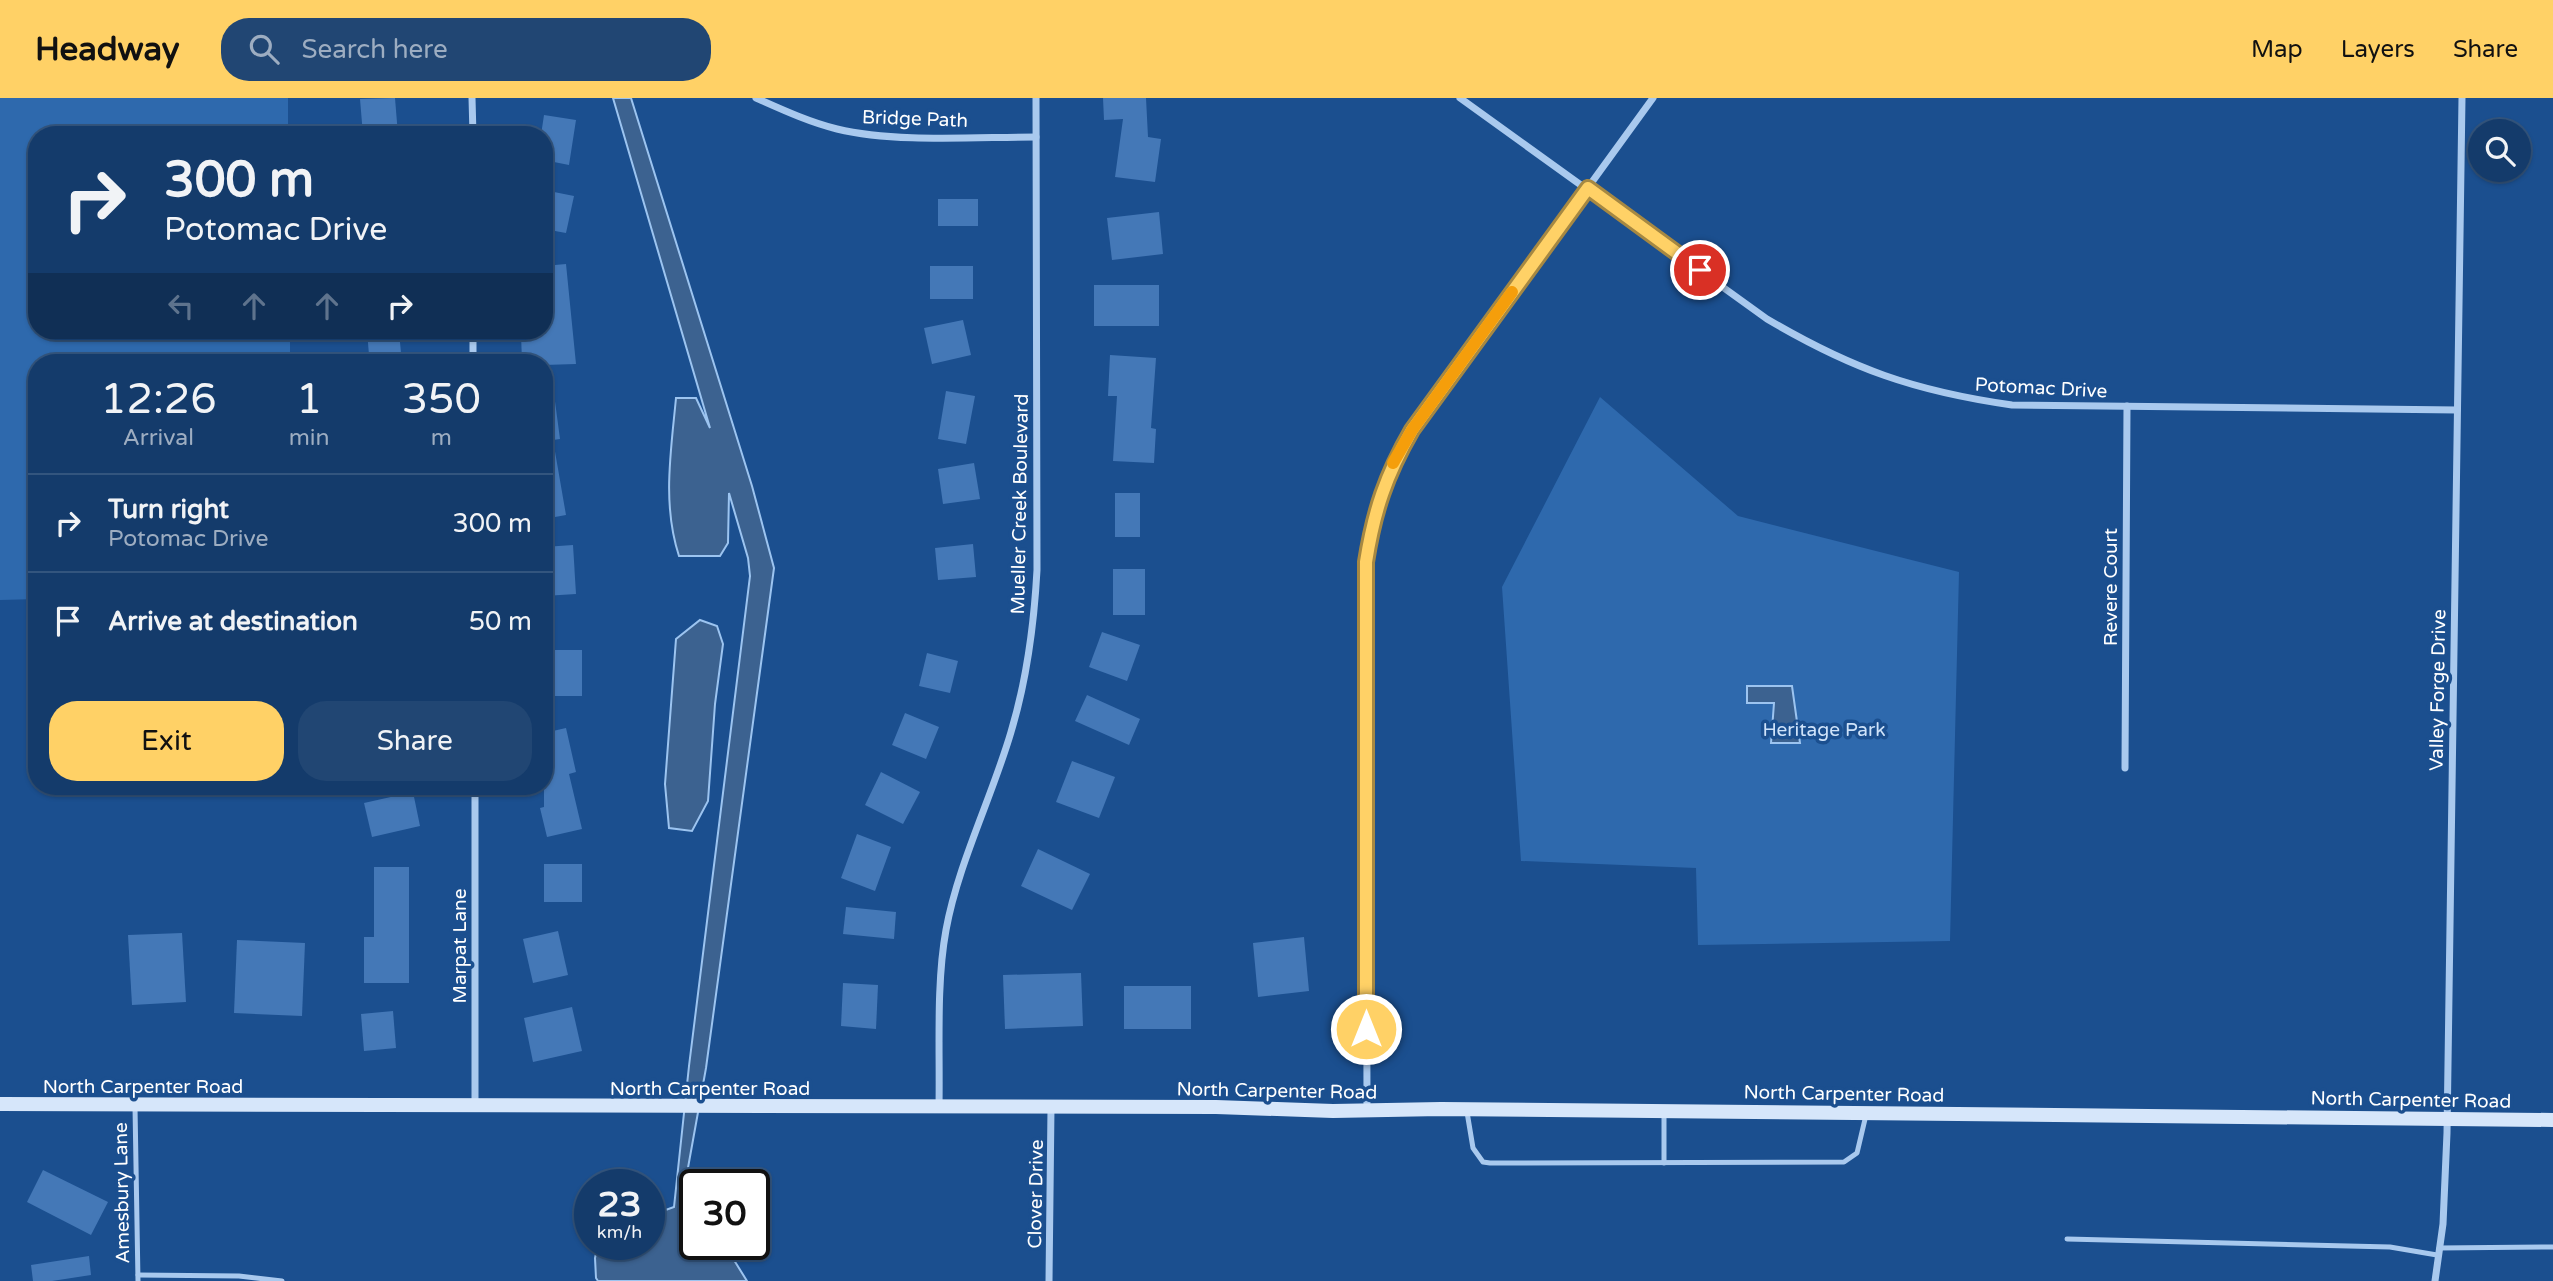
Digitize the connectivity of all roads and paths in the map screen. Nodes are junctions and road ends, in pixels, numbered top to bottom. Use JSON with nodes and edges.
{"nodes":[{"id":1,"x":472,"y":98,"type":"edge"},
{"id":2,"x":756,"y":98,"type":"edge"},
{"id":3,"x":1036,"y":98,"type":"edge"},
{"id":4,"x":1460,"y":98,"type":"edge"},
{"id":5,"x":1653,"y":98,"type":"edge"},
{"id":6,"x":2462,"y":98,"type":"edge"},
{"id":7,"x":473,"y":126,"type":"edge"},
{"id":8,"x":1037,"y":137,"type":"junction"},
{"id":9,"x":1588,"y":188,"type":"junction"},
{"id":10,"x":2127,"y":406,"type":"junction"},
{"id":11,"x":2457,"y":410,"type":"junction"},
{"id":12,"x":2125,"y":768,"type":"dead end"},
{"id":13,"x":475,"y":795,"type":"edge"},
{"id":14,"x":0,"y":1104,"type":"edge"},
{"id":15,"x":134,"y":1104,"type":"junction"},
{"id":16,"x":475,"y":1106,"type":"junction"},
{"id":17,"x":939,"y":1106,"type":"junction"},
{"id":18,"x":1051,"y":1108,"type":"junction"},
{"id":19,"x":1466,"y":1109,"type":"junction"},
{"id":20,"x":1367,"y":1111,"type":"junction"},
{"id":21,"x":1664,"y":1111,"type":"junction"},
{"id":22,"x":1866,"y":1113,"type":"junction"},
{"id":23,"x":2446,"y":1118,"type":"junction"},
{"id":24,"x":2553,"y":1119,"type":"edge"},
{"id":25,"x":1664,"y":1163,"type":"junction"},
{"id":26,"x":2067,"y":1239,"type":"dead end"},
{"id":27,"x":2553,"y":1247,"type":"edge"},
{"id":28,"x":2438,"y":1252,"type":"junction"},
{"id":29,"x":138,"y":1278,"type":"edge"},
{"id":30,"x":282,"y":1281,"type":"edge"},
{"id":31,"x":1049,"y":1281,"type":"edge"},
{"id":32,"x":2435,"y":1281,"type":"edge"}],
"edges":[{"from":1,"to":7,"type":"street"},
{"from":2,"to":8,"type":"street","name":"Bridge Path"},
{"from":3,"to":8,"type":"street","name":"Mueller Creek Boulevard"},
{"from":4,"to":9,"type":"street","name":"Potomac Drive"},
{"from":5,"to":9,"type":"street"},
{"from":6,"to":11,"type":"street","name":"Valley Forge Drive"},
{"from":8,"to":17,"type":"street","name":"Mueller Creek Boulevard"},
{"from":9,"to":10,"type":"street","name":"Potomac Drive"},
{"from":9,"to":20,"type":"street"},
{"from":10,"to":11,"type":"street","name":"Potomac Drive"},
{"from":10,"to":12,"type":"street","name":"Revere Court"},
{"from":11,"to":23,"type":"street","name":"Valley Forge Drive"},
{"from":13,"to":16,"type":"street","name":"Marpat Lane"},
{"from":14,"to":15,"type":"street","name":"North Carpenter Road"},
{"from":15,"to":16,"type":"street","name":"North Carpenter Road"},
{"from":15,"to":29,"type":"lane","name":"Amesbury Lane"},
{"from":16,"to":17,"type":"street","name":"North Carpenter Road"},
{"from":17,"to":18,"type":"street","name":"North Carpenter Road"},
{"from":18,"to":20,"type":"street","name":"North Carpenter Road"},
{"from":18,"to":31,"type":"street","name":"Clover Drive"},
{"from":19,"to":20,"type":"street","name":"North Carpenter Road"},
{"from":19,"to":21,"type":"street","name":"North Carpenter Road"},
{"from":19,"to":25,"type":"lane"},
{"from":21,"to":22,"type":"street","name":"North Carpenter Road"},
{"from":21,"to":25,"type":"lane"},
{"from":22,"to":23,"type":"street","name":"North Carpenter Road"},
{"from":22,"to":25,"type":"lane"},
{"from":23,"to":24,"type":"street","name":"North Carpenter Road"},
{"from":23,"to":28,"type":"street","name":"Valley Forge Drive"},
{"from":26,"to":28,"type":"lane"},
{"from":27,"to":28,"type":"lane"},
{"from":28,"to":32,"type":"street","name":"Valley Forge Drive"},
{"from":29,"to":30,"type":"lane"}]}
